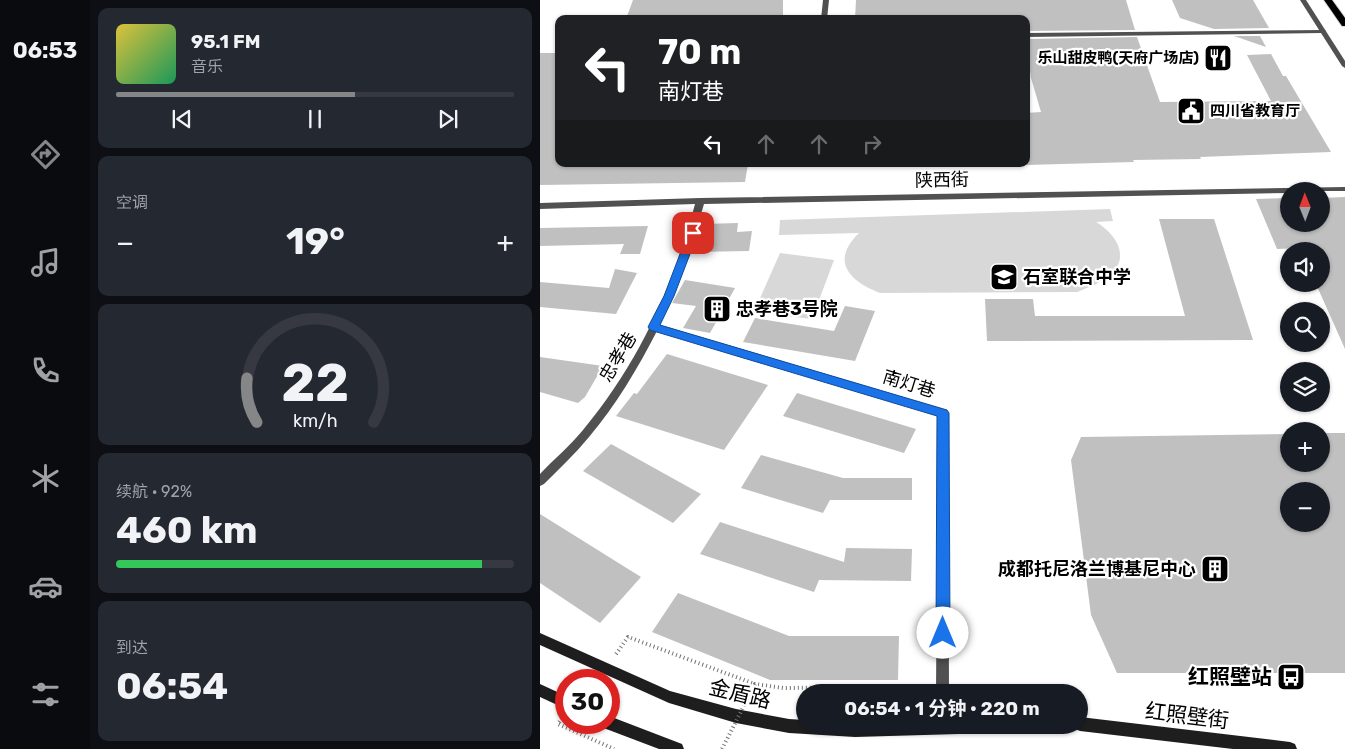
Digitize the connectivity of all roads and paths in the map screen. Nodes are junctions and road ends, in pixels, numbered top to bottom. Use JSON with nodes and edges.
{"nodes":[{"id":1,"x":826,"y":0,"type":"edge"},
{"id":2,"x":1303,"y":0,"type":"edge"},
{"id":3,"x":1328,"y":0,"type":"edge"},
{"id":4,"x":824,"y":15,"type":"edge"},
{"id":5,"x":1345,"y":24,"type":"edge"},
{"id":6,"x":1322,"y":30,"type":"junction"},
{"id":7,"x":1030,"y":35,"type":"edge"},
{"id":8,"x":1345,"y":66,"type":"edge"},
{"id":9,"x":1345,"y":189,"type":"edge"},
{"id":10,"x":700,"y":201,"type":"junction"},
{"id":11,"x":540,"y":206,"type":"edge"},
{"id":12,"x":654,"y":327,"type":"junction"},
{"id":13,"x":540,"y":481,"type":"edge"},
{"id":14,"x":540,"y":639,"type":"edge"},
{"id":15,"x":606,"y":668,"type":"junction"},
{"id":16,"x":755,"y":684,"type":"junction"},
{"id":17,"x":943,"y":684,"type":"edge"},
{"id":18,"x":796,"y":688,"type":"edge"},
{"id":19,"x":540,"y":690,"type":"edge"},
{"id":20,"x":555,"y":698,"type":"edge"},
{"id":21,"x":1088,"y":725,"type":"edge"},
{"id":22,"x":796,"y":726,"type":"edge"},
{"id":23,"x":620,"y":727,"type":"edge"},
{"id":24,"x":580,"y":734,"type":"edge"},
{"id":25,"x":614,"y":749,"type":"edge"},
{"id":26,"x":677,"y":749,"type":"edge"},
{"id":27,"x":722,"y":749,"type":"edge"},
{"id":28,"x":1290,"y":749,"type":"edge"}],
"edges":[{"from":1,"to":4,"type":"street"},
{"from":2,"to":6,"type":"street"},
{"from":3,"to":5,"type":"main road"},
{"from":6,"to":7,"type":"street"},
{"from":6,"to":8,"type":"street"},
{"from":9,"to":10,"type":"street","name":"陕西街"},
{"from":10,"to":11,"type":"street","name":"陕西街"},
{"from":10,"to":12,"type":"street","name":"忠孝巷"},
{"from":12,"to":13,"type":"street","name":"忠孝巷"},
{"from":12,"to":17,"type":"street","name":"南灯巷"},
{"from":14,"to":15,"type":"main road","name":"金盾路"},
{"from":15,"to":16,"type":"path"},
{"from":15,"to":22,"type":"main road","name":"金盾路"},
{"from":16,"to":18,"type":"path","bridge":true},
{"from":16,"to":27,"type":"path","bridge":true},
{"from":19,"to":20,"type":"main road"},
{"from":21,"to":28,"type":"main road","name":"红照壁街"},
{"from":23,"to":26,"type":"main road"},
{"from":24,"to":25,"type":"path"}]}
